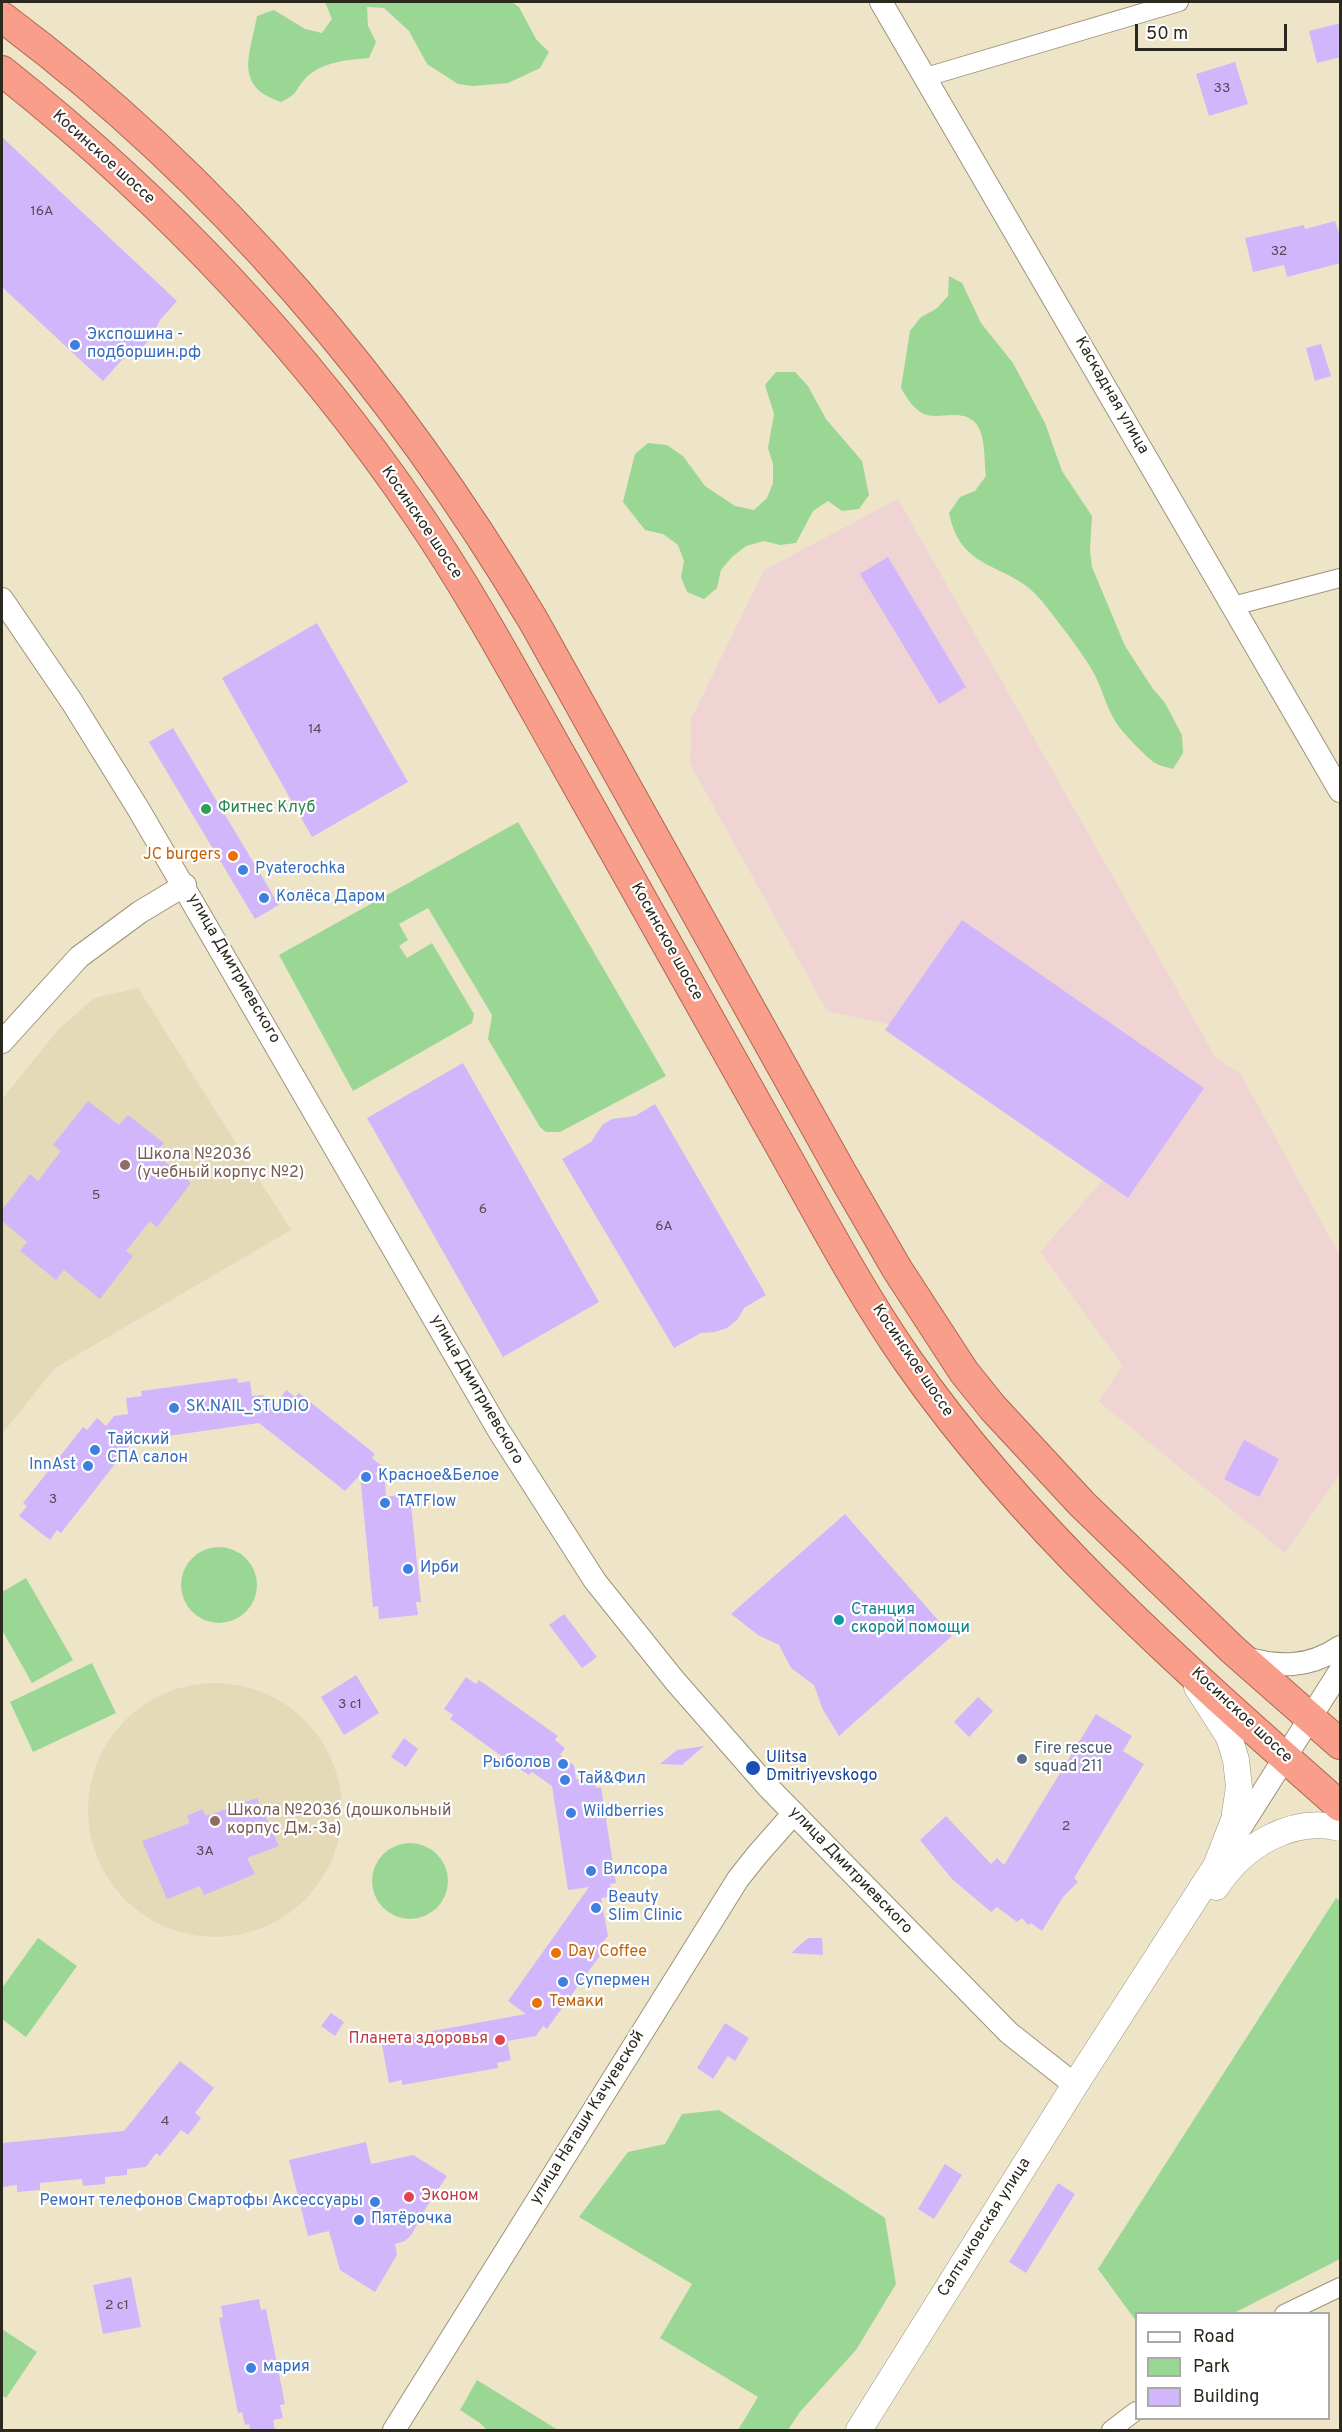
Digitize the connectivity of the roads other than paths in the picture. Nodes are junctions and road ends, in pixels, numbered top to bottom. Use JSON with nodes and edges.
{"nodes":[{"id":1,"x":881,"y":2,"type":"edge"},
{"id":2,"x":1179,"y":2,"type":"edge"},
{"id":3,"x":2,"y":17,"type":"edge"},
{"id":4,"x":2,"y":71,"type":"edge"},
{"id":5,"x":926,"y":77,"type":"junction"},
{"id":6,"x":1341,"y":578,"type":"edge"},
{"id":7,"x":2,"y":599,"type":"edge"},
{"id":8,"x":1233,"y":606,"type":"junction"},
{"id":9,"x":1341,"y":791,"type":"edge"},
{"id":10,"x":185,"y":885,"type":"junction"},
{"id":11,"x":2,"y":1042,"type":"edge"},
{"id":12,"x":1341,"y":1647,"type":"edge"},
{"id":13,"x":1177,"y":1657,"type":"junction"},
{"id":14,"x":1241,"y":1657,"type":"junction"},
{"id":15,"x":1341,"y":1671,"type":"edge"},
{"id":16,"x":1341,"y":1695,"type":"edge"},
{"id":17,"x":1324,"y":1730,"type":"edge"},
{"id":18,"x":1291,"y":1762,"type":"junction"},
{"id":19,"x":1341,"y":1806,"type":"edge"},
{"id":20,"x":794,"y":1814,"type":"junction"},
{"id":21,"x":1341,"y":1828,"type":"edge"},
{"id":22,"x":1220,"y":1870,"type":"junction"},
{"id":23,"x":1075,"y":2085,"type":"junction"},
{"id":24,"x":1341,"y":2287,"type":"edge"},
{"id":25,"x":1286,"y":2312,"type":"edge"},
{"id":26,"x":1135,"y":2412,"type":"edge"},
{"id":27,"x":394,"y":2430,"type":"edge"},
{"id":28,"x":859,"y":2430,"type":"edge"},
{"id":29,"x":1111,"y":2430,"type":"edge"}],
"edges":[{"from":1,"to":5,"type":"street","name":"Каскадная улица"},
{"from":2,"to":5,"type":"street"},
{"from":3,"to":14,"type":"highway"},
{"from":4,"to":13,"type":"highway","name":"Косинское шоссе"},
{"from":5,"to":8,"type":"street","name":"Каскадная улица"},
{"from":6,"to":8,"type":"street"},
{"from":7,"to":10,"type":"street","name":"улица Дмитриевского"},
{"from":8,"to":9,"type":"street","name":"Каскадная улица"},
{"from":10,"to":11,"type":"street"},
{"from":10,"to":20,"type":"street","name":"улица Дмитриевского"},
{"from":12,"to":14,"type":"street"},
{"from":13,"to":18,"type":"highway","name":"Косинское шоссе"},
{"from":13,"to":22,"type":"main road"},
{"from":14,"to":17,"type":"highway"},
{"from":15,"to":17,"type":"street","name":"Салтыковская улица"},
{"from":16,"to":17,"type":"street","name":"Салтыковская улица"},
{"from":17,"to":18,"type":"street","name":"Салтыковская улица"},
{"from":18,"to":19,"type":"highway","name":"Косинское шоссе"},
{"from":18,"to":22,"type":"street","name":"Салтыковская улица"},
{"from":20,"to":23,"type":"street","name":"улица Дмитриевского"},
{"from":20,"to":27,"type":"street","name":"улица Наташи Качуевской"},
{"from":21,"to":22,"type":"main road"},
{"from":22,"to":23,"type":"main road","name":"Салтыковская улица"},
{"from":23,"to":28,"type":"main road","name":"Салтыковская улица"},
{"from":24,"to":25,"type":"street"},
{"from":26,"to":29,"type":"street"}]}
